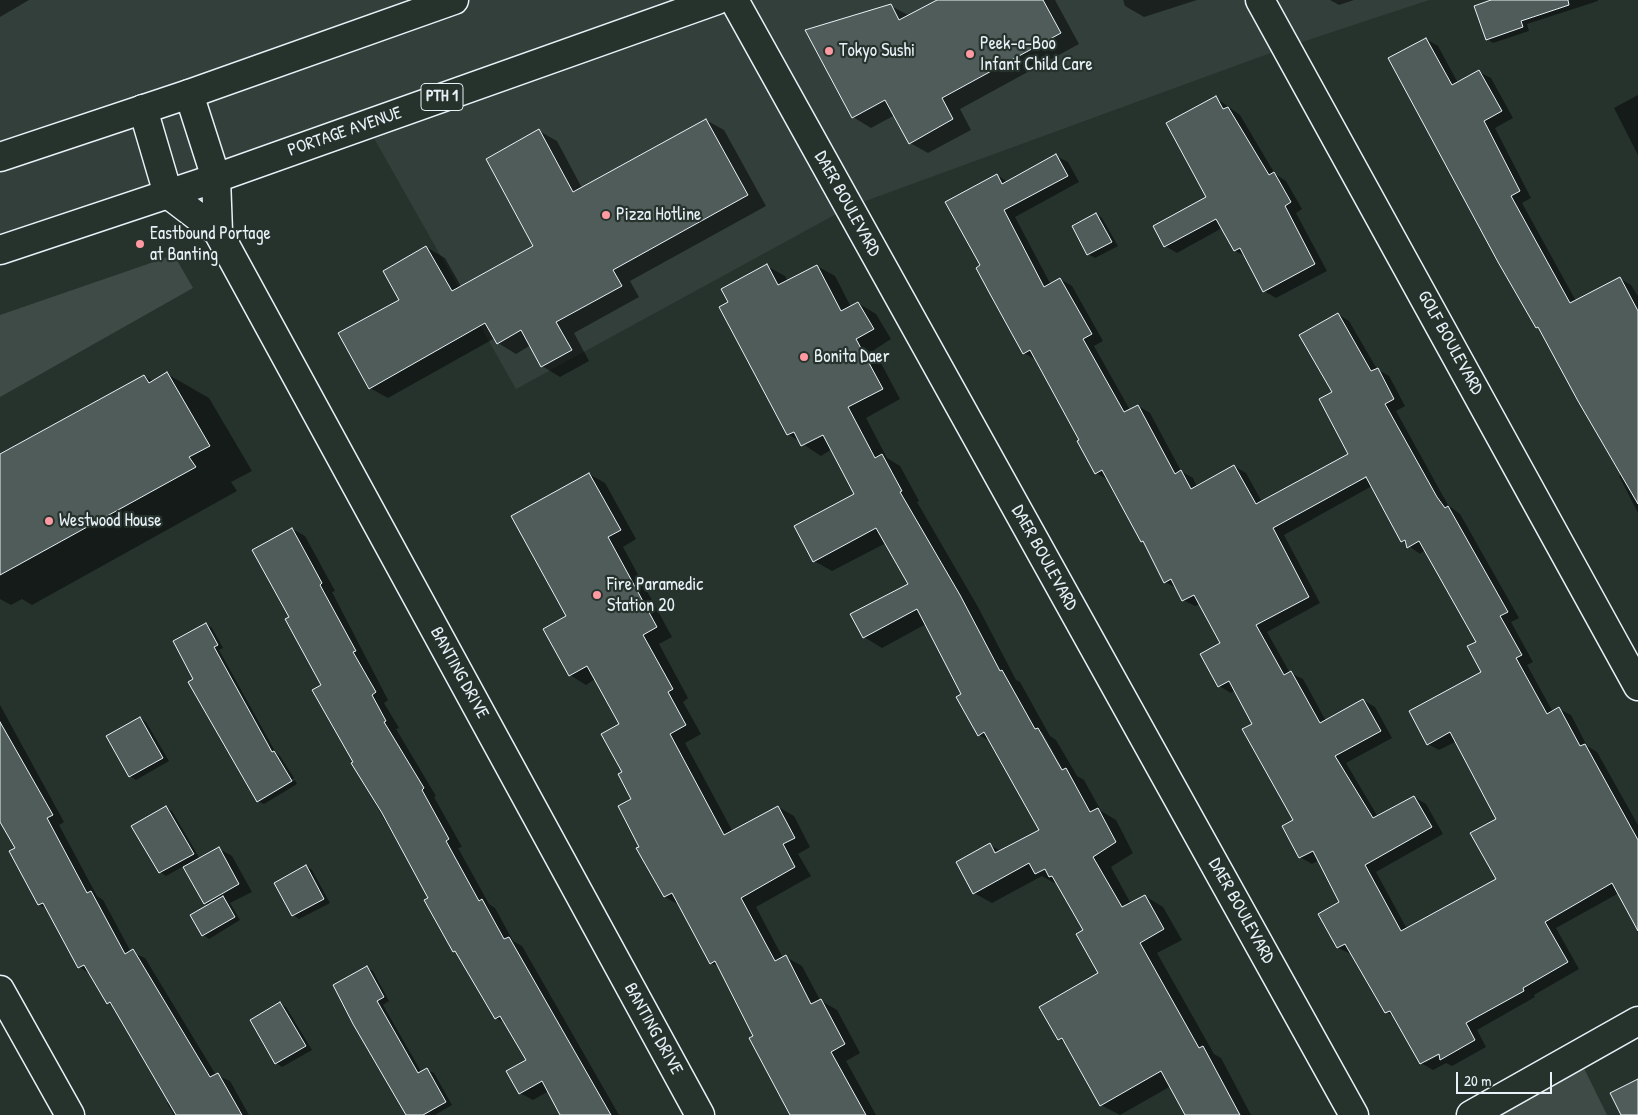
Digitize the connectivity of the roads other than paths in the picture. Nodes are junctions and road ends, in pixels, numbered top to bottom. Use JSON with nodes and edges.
{"nodes":[{"id":1,"x":454,"y":0,"type":"edge"},
{"id":2,"x":717,"y":0,"type":"edge"},
{"id":3,"x":734,"y":0,"type":"edge"},
{"id":4,"x":1260,"y":0,"type":"edge"},
{"id":5,"x":189,"y":94,"type":"junction"},
{"id":6,"x":143,"y":109,"type":"junction"},
{"id":7,"x":0,"y":157,"type":"edge"},
{"id":8,"x":216,"y":178,"type":"junction"},
{"id":9,"x":168,"y":194,"type":"junction"},
{"id":10,"x":218,"y":232,"type":"junction"},
{"id":11,"x":0,"y":250,"type":"edge"},
{"id":12,"x":1638,"y":686,"type":"edge"},
{"id":13,"x":0,"y":990,"type":"edge"},
{"id":14,"x":1638,"y":1021,"type":"edge"},
{"id":15,"x":70,"y":1115,"type":"edge"},
{"id":16,"x":700,"y":1115,"type":"edge"},
{"id":17,"x":1354,"y":1115,"type":"edge"},
{"id":18,"x":1471,"y":1115,"type":"edge"}],
"edges":[{"from":1,"to":5,"type":"main road"},
{"from":2,"to":8,"type":"main road","name":"PORTAGE AVENUE","number":"PTH 1"},
{"from":3,"to":17,"type":"main road","name":"DAER BOULEVARD"},
{"from":4,"to":12,"type":"main road","name":"GOLF BOULEVARD"},
{"from":5,"to":6,"type":"main road"},
{"from":5,"to":8,"type":"main road","name":"BANTING DRIVE"},
{"from":6,"to":7,"type":"main road"},
{"from":6,"to":9,"type":"main road"},
{"from":8,"to":9,"type":"main road","name":"PORTAGE AVENUE","number":"PTH 1"},
{"from":8,"to":10,"type":"main road","name":"BANTING DRIVE"},
{"from":9,"to":10,"type":"main road","name":"BANTING DRIVE"},
{"from":9,"to":11,"type":"main road","name":"PORTAGE AVENUE","number":"PTH 1"},
{"from":10,"to":16,"type":"main road","name":"BANTING DRIVE"},
{"from":13,"to":15,"type":"main road"},
{"from":14,"to":18,"type":"main road"}]}
